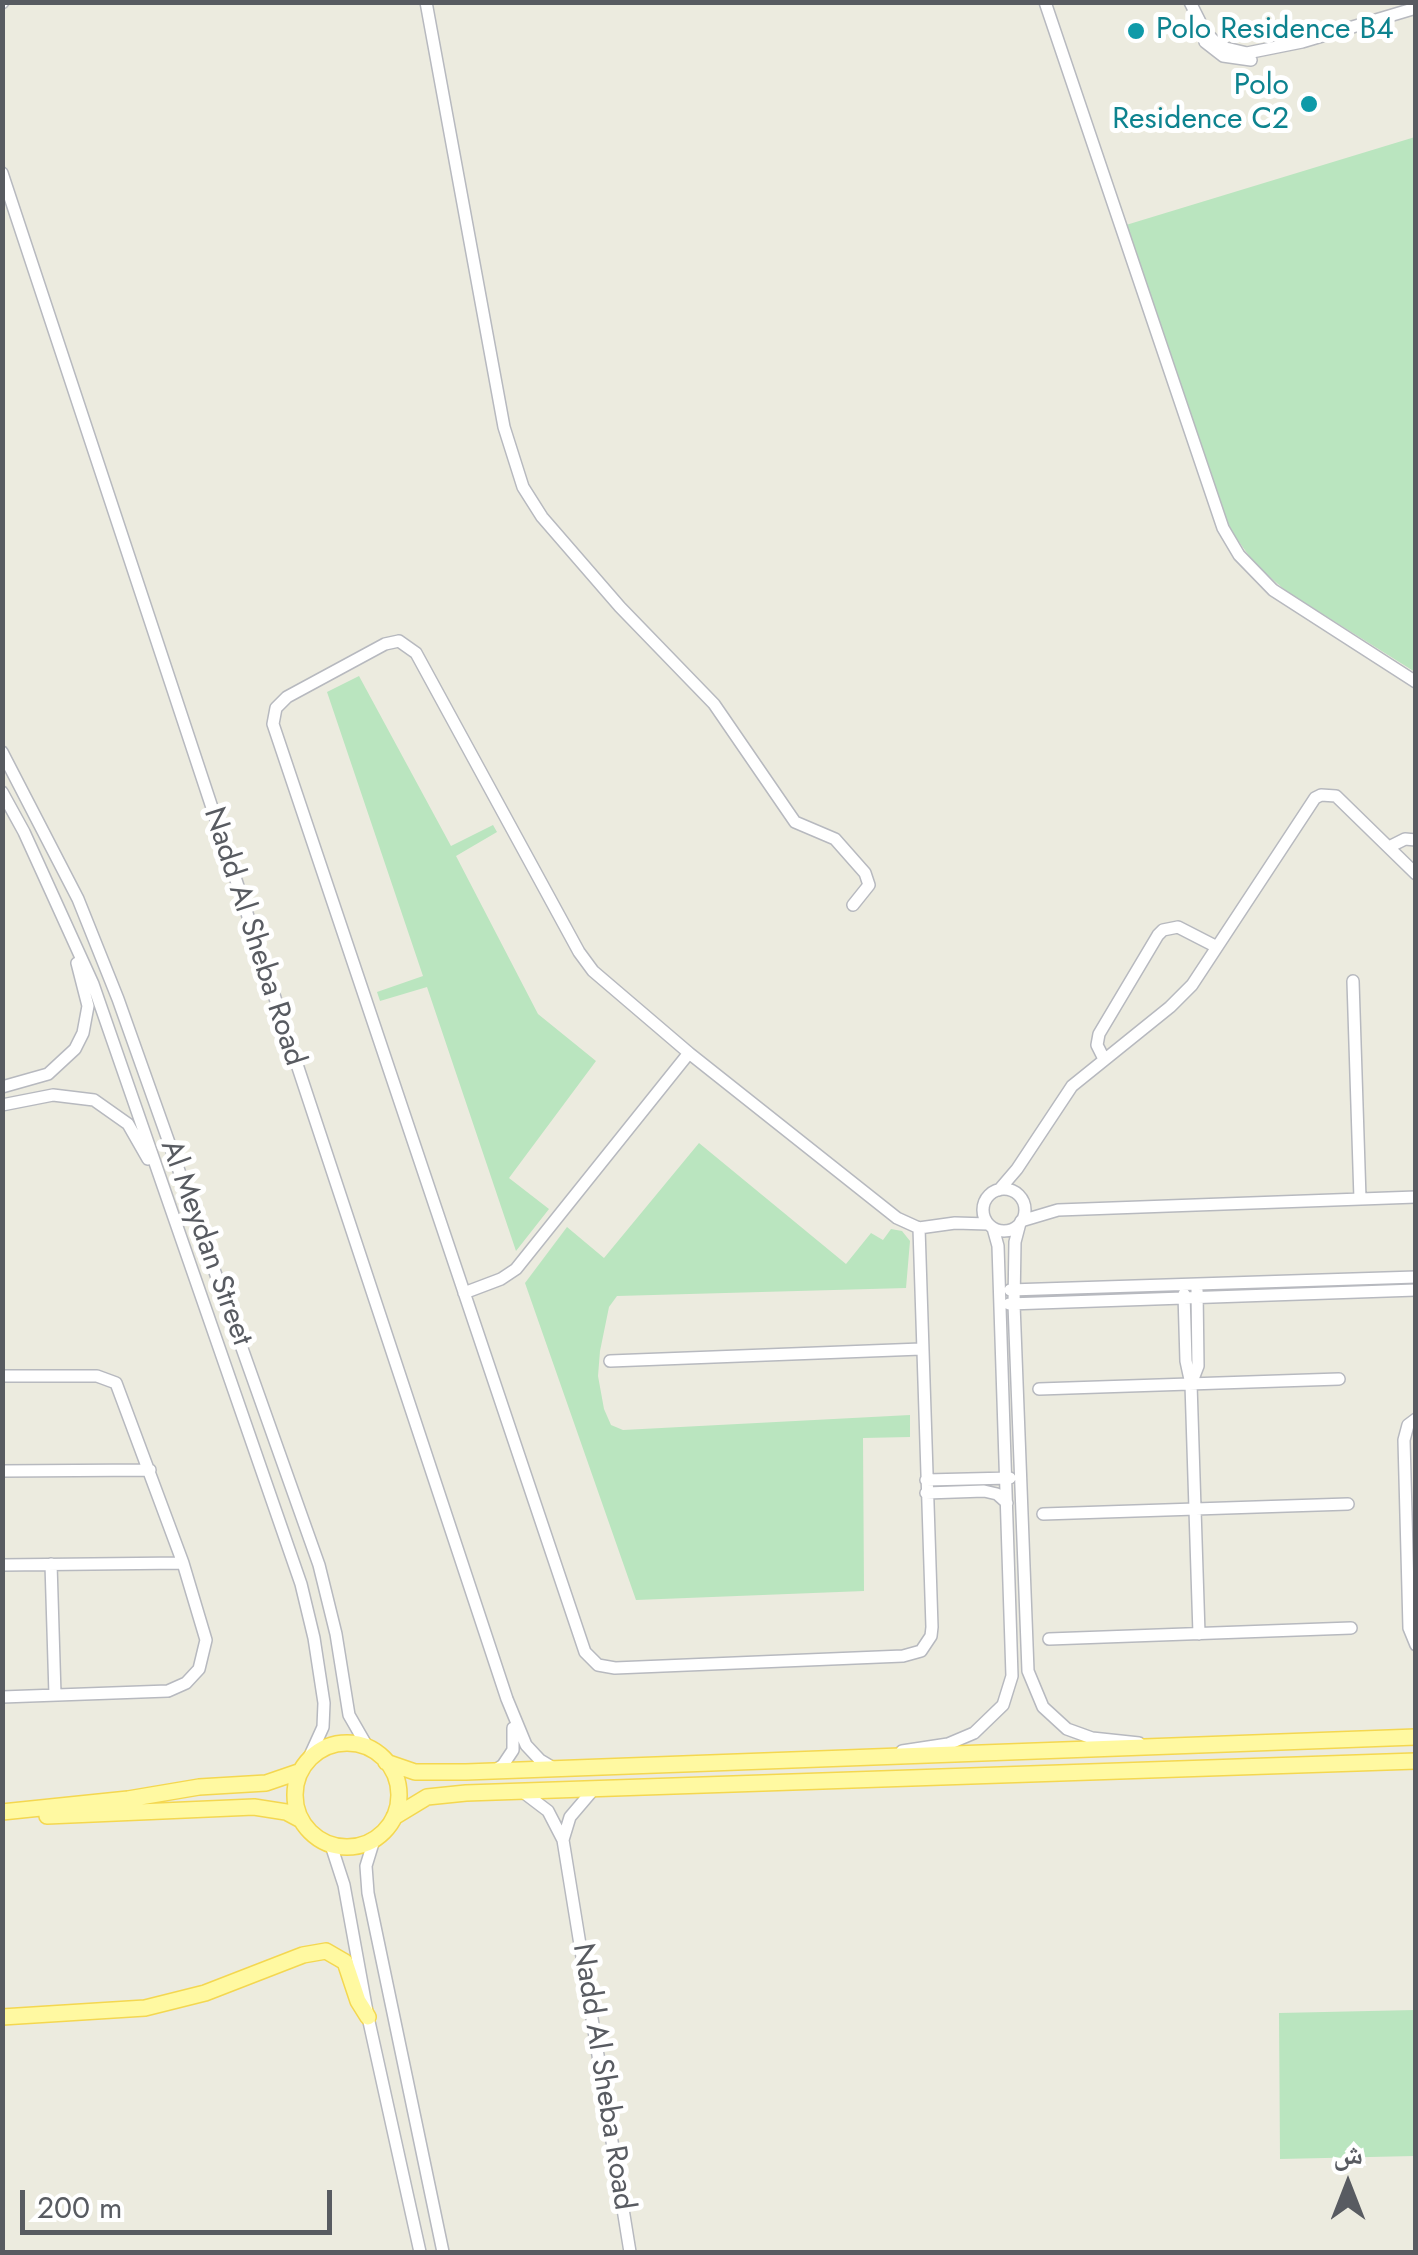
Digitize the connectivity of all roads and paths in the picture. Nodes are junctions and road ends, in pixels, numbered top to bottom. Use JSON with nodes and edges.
{"nodes":[{"id":1,"x":426,"y":2,"type":"edge"},
{"id":2,"x":1044,"y":2,"type":"edge"},
{"id":3,"x":1189,"y":2,"type":"edge"},
{"id":4,"x":1416,"y":8,"type":"edge"},
{"id":5,"x":2,"y":173,"type":"edge"},
{"id":6,"x":1416,"y":682,"type":"edge"},
{"id":7,"x":2,"y":752,"type":"edge"},
{"id":8,"x":2,"y":792,"type":"edge"},
{"id":9,"x":1416,"y":840,"type":"edge"},
{"id":10,"x":1390,"y":848,"type":"junction"},
{"id":11,"x":1416,"y":874,"type":"edge"},
{"id":12,"x":853,"y":905,"type":"dead end"},
{"id":13,"x":70,"y":930,"type":"junction"},
{"id":14,"x":1218,"y":947,"type":"junction"},
{"id":15,"x":1353,"y":981,"type":"dead end"},
{"id":16,"x":689,"y":1052,"type":"junction"},
{"id":17,"x":1104,"y":1060,"type":"junction"},
{"id":18,"x":2,"y":1086,"type":"edge"},
{"id":19,"x":2,"y":1106,"type":"edge"},
{"id":20,"x":1022,"y":1161,"type":"junction"},
{"id":21,"x":164,"y":1181,"type":"junction"},
{"id":22,"x":999,"y":1190,"type":"junction"},
{"id":23,"x":1416,"y":1197,"type":"edge"},
{"id":24,"x":1360,"y":1199,"type":"junction"},
{"id":25,"x":1022,"y":1200,"type":"junction"},
{"id":26,"x":985,"y":1201,"type":"junction"},
{"id":27,"x":1058,"y":1210,"type":"junction"},
{"id":28,"x":1021,"y":1222,"type":"junction"},
{"id":29,"x":955,"y":1223,"type":"junction"},
{"id":30,"x":990,"y":1226,"type":"junction"},
{"id":31,"x":919,"y":1228,"type":"junction"},
{"id":32,"x":1416,"y":1277,"type":"edge"},
{"id":33,"x":1416,"y":1290,"type":"edge"},
{"id":34,"x":1191,"y":1291,"type":"junction"},
{"id":35,"x":464,"y":1293,"type":"junction"},
{"id":36,"x":1000,"y":1297,"type":"junction"},
{"id":37,"x":1014,"y":1297,"type":"junction"},
{"id":38,"x":920,"y":1349,"type":"junction"},
{"id":39,"x":610,"y":1361,"type":"dead end"},
{"id":40,"x":2,"y":1376,"type":"edge"},
{"id":41,"x":1339,"y":1379,"type":"dead end"},
{"id":42,"x":1191,"y":1384,"type":"junction"},
{"id":43,"x":1039,"y":1389,"type":"dead end"},
{"id":44,"x":1416,"y":1419,"type":"edge"},
{"id":45,"x":150,"y":1470,"type":"junction"},
{"id":46,"x":2,"y":1471,"type":"edge"},
{"id":47,"x":1006,"y":1477,"type":"junction"},
{"id":48,"x":926,"y":1486,"type":"junction"},
{"id":49,"x":1007,"y":1503,"type":"junction"},
{"id":50,"x":1348,"y":1504,"type":"dead end"},
{"id":51,"x":1195,"y":1509,"type":"junction"},
{"id":52,"x":1042,"y":1514,"type":"dead end"},
{"id":53,"x":1022,"y":1543,"type":"junction"},
{"id":54,"x":183,"y":1563,"type":"junction"},
{"id":55,"x":2,"y":1564,"type":"edge"},
{"id":56,"x":51,"y":1564,"type":"junction"},
{"id":57,"x":1351,"y":1628,"type":"dead end"},
{"id":58,"x":1199,"y":1634,"type":"junction"},
{"id":59,"x":1049,"y":1639,"type":"dead end"},
{"id":60,"x":1416,"y":1645,"type":"edge"},
{"id":61,"x":54,"y":1696,"type":"junction"},
{"id":62,"x":2,"y":1698,"type":"edge"},
{"id":63,"x":507,"y":1699,"type":"junction"},
{"id":64,"x":1416,"y":1737,"type":"edge"},
{"id":65,"x":1153,"y":1747,"type":"junction"},
{"id":66,"x":368,"y":1748,"type":"junction"},
{"id":67,"x":893,"y":1755,"type":"junction"},
{"id":68,"x":386,"y":1762,"type":"junction"},
{"id":69,"x":1416,"y":1762,"type":"edge"},
{"id":70,"x":304,"y":1766,"type":"junction"},
{"id":71,"x":555,"y":1769,"type":"junction"},
{"id":72,"x":494,"y":1771,"type":"junction"},
{"id":73,"x":593,"y":1790,"type":"junction"},
{"id":74,"x":524,"y":1792,"type":"junction"},
{"id":75,"x":10,"y":1812,"type":"edge"},
{"id":76,"x":394,"y":1816,"type":"junction"},
{"id":77,"x":301,"y":1820,"type":"junction"},
{"id":78,"x":374,"y":1840,"type":"junction"},
{"id":79,"x":563,"y":1840,"type":"junction"},
{"id":80,"x":331,"y":1845,"type":"junction"},
{"id":81,"x":2,"y":2017,"type":"edge"},
{"id":82,"x":368,"y":2017,"type":"junction"},
{"id":83,"x":420,"y":2252,"type":"edge"},
{"id":84,"x":443,"y":2252,"type":"edge"},
{"id":85,"x":630,"y":2252,"type":"edge"}],
"edges":[{"from":1,"to":12,"type":"street"},
{"from":2,"to":6,"type":"street"},
{"from":3,"to":4,"type":"street"},
{"from":5,"to":63,"type":"street","name":"Nadd Al Sheba Road"},
{"from":7,"to":66,"type":"street","name":"Al Meydan Street"},
{"from":8,"to":13,"type":"street","name":"Al Meydan Street"},
{"from":9,"to":10,"type":"street"},
{"from":10,"to":11,"type":"street"},
{"from":10,"to":14,"type":"street"},
{"from":13,"to":18,"type":"street"},
{"from":13,"to":21,"type":"street","name":"Al Meydan Street"},
{"from":14,"to":17,"type":"street"},
{"from":14,"to":17,"type":"street"},
{"from":15,"to":24,"type":"street"},
{"from":16,"to":31,"type":"street"},
{"from":16,"to":35,"type":"street"},
{"from":16,"to":35,"type":"street"},
{"from":17,"to":20,"type":"street"},
{"from":19,"to":21,"type":"street"},
{"from":20,"to":22,"type":"street"},
{"from":20,"to":25,"type":"street"},
{"from":21,"to":70,"type":"street","name":"Al Meydan Street"},
{"from":22,"to":25,"type":"street"},
{"from":22,"to":26,"type":"street"},
{"from":23,"to":24,"type":"street"},
{"from":24,"to":27,"type":"street"},
{"from":25,"to":27,"type":"street"},
{"from":25,"to":28,"type":"street"},
{"from":26,"to":29,"type":"street"},
{"from":26,"to":30,"type":"street"},
{"from":27,"to":28,"type":"street"},
{"from":28,"to":30,"type":"street"},
{"from":28,"to":37,"type":"street"},
{"from":29,"to":30,"type":"street"},
{"from":29,"to":31,"type":"street"},
{"from":30,"to":36,"type":"street"},
{"from":31,"to":38,"type":"street"},
{"from":32,"to":34,"type":"street"},
{"from":33,"to":34,"type":"street"},
{"from":34,"to":37,"type":"street"},
{"from":34,"to":42,"type":"street"},
{"from":35,"to":48,"type":"street"},
{"from":36,"to":37,"type":"street"},
{"from":36,"to":47,"type":"street"},
{"from":37,"to":53,"type":"street"},
{"from":38,"to":39,"type":"street"},
{"from":38,"to":48,"type":"street"},
{"from":40,"to":45,"type":"street"},
{"from":41,"to":42,"type":"street"},
{"from":42,"to":43,"type":"street"},
{"from":42,"to":51,"type":"street"},
{"from":44,"to":60,"type":"street"},
{"from":45,"to":46,"type":"street"},
{"from":45,"to":54,"type":"street"},
{"from":47,"to":48,"type":"street"},
{"from":47,"to":49,"type":"street"},
{"from":47,"to":53,"type":"street"},
{"from":48,"to":49,"type":"street"},
{"from":49,"to":67,"type":"street"},
{"from":50,"to":51,"type":"street"},
{"from":51,"to":52,"type":"street"},
{"from":51,"to":58,"type":"street"},
{"from":53,"to":65,"type":"street"},
{"from":54,"to":56,"type":"street"},
{"from":54,"to":61,"type":"street"},
{"from":55,"to":56,"type":"street"},
{"from":56,"to":61,"type":"street"},
{"from":57,"to":58,"type":"street"},
{"from":58,"to":59,"type":"street"},
{"from":61,"to":62,"type":"street"},
{"from":63,"to":71,"type":"street","name":"Nadd Al Sheba Road"},
{"from":63,"to":72,"type":"street","name":"Nadd Al Sheba Road"},
{"from":64,"to":65,"type":"main road"},
{"from":65,"to":67,"type":"main road"},
{"from":66,"to":68,"type":"main road"},
{"from":66,"to":70,"type":"main road"},
{"from":67,"to":71,"type":"main road"},
{"from":68,"to":72,"type":"main road"},
{"from":68,"to":76,"type":"main road"},
{"from":69,"to":73,"type":"main road"},
{"from":70,"to":75,"type":"main road"},
{"from":70,"to":77,"type":"main road"},
{"from":71,"to":72,"type":"main road"},
{"from":73,"to":74,"type":"main road"},
{"from":73,"to":79,"type":"street"},
{"from":74,"to":76,"type":"main road"},
{"from":74,"to":79,"type":"street"},
{"from":75,"to":77,"type":"main road"},
{"from":76,"to":78,"type":"main road"},
{"from":77,"to":80,"type":"main road"},
{"from":78,"to":80,"type":"main road"},
{"from":78,"to":84,"type":"street"},
{"from":79,"to":85,"type":"street","name":"Nadd Al Sheba Road"},
{"from":80,"to":82,"type":"street"},
{"from":81,"to":82,"type":"main road"},
{"from":82,"to":83,"type":"street"}]}
